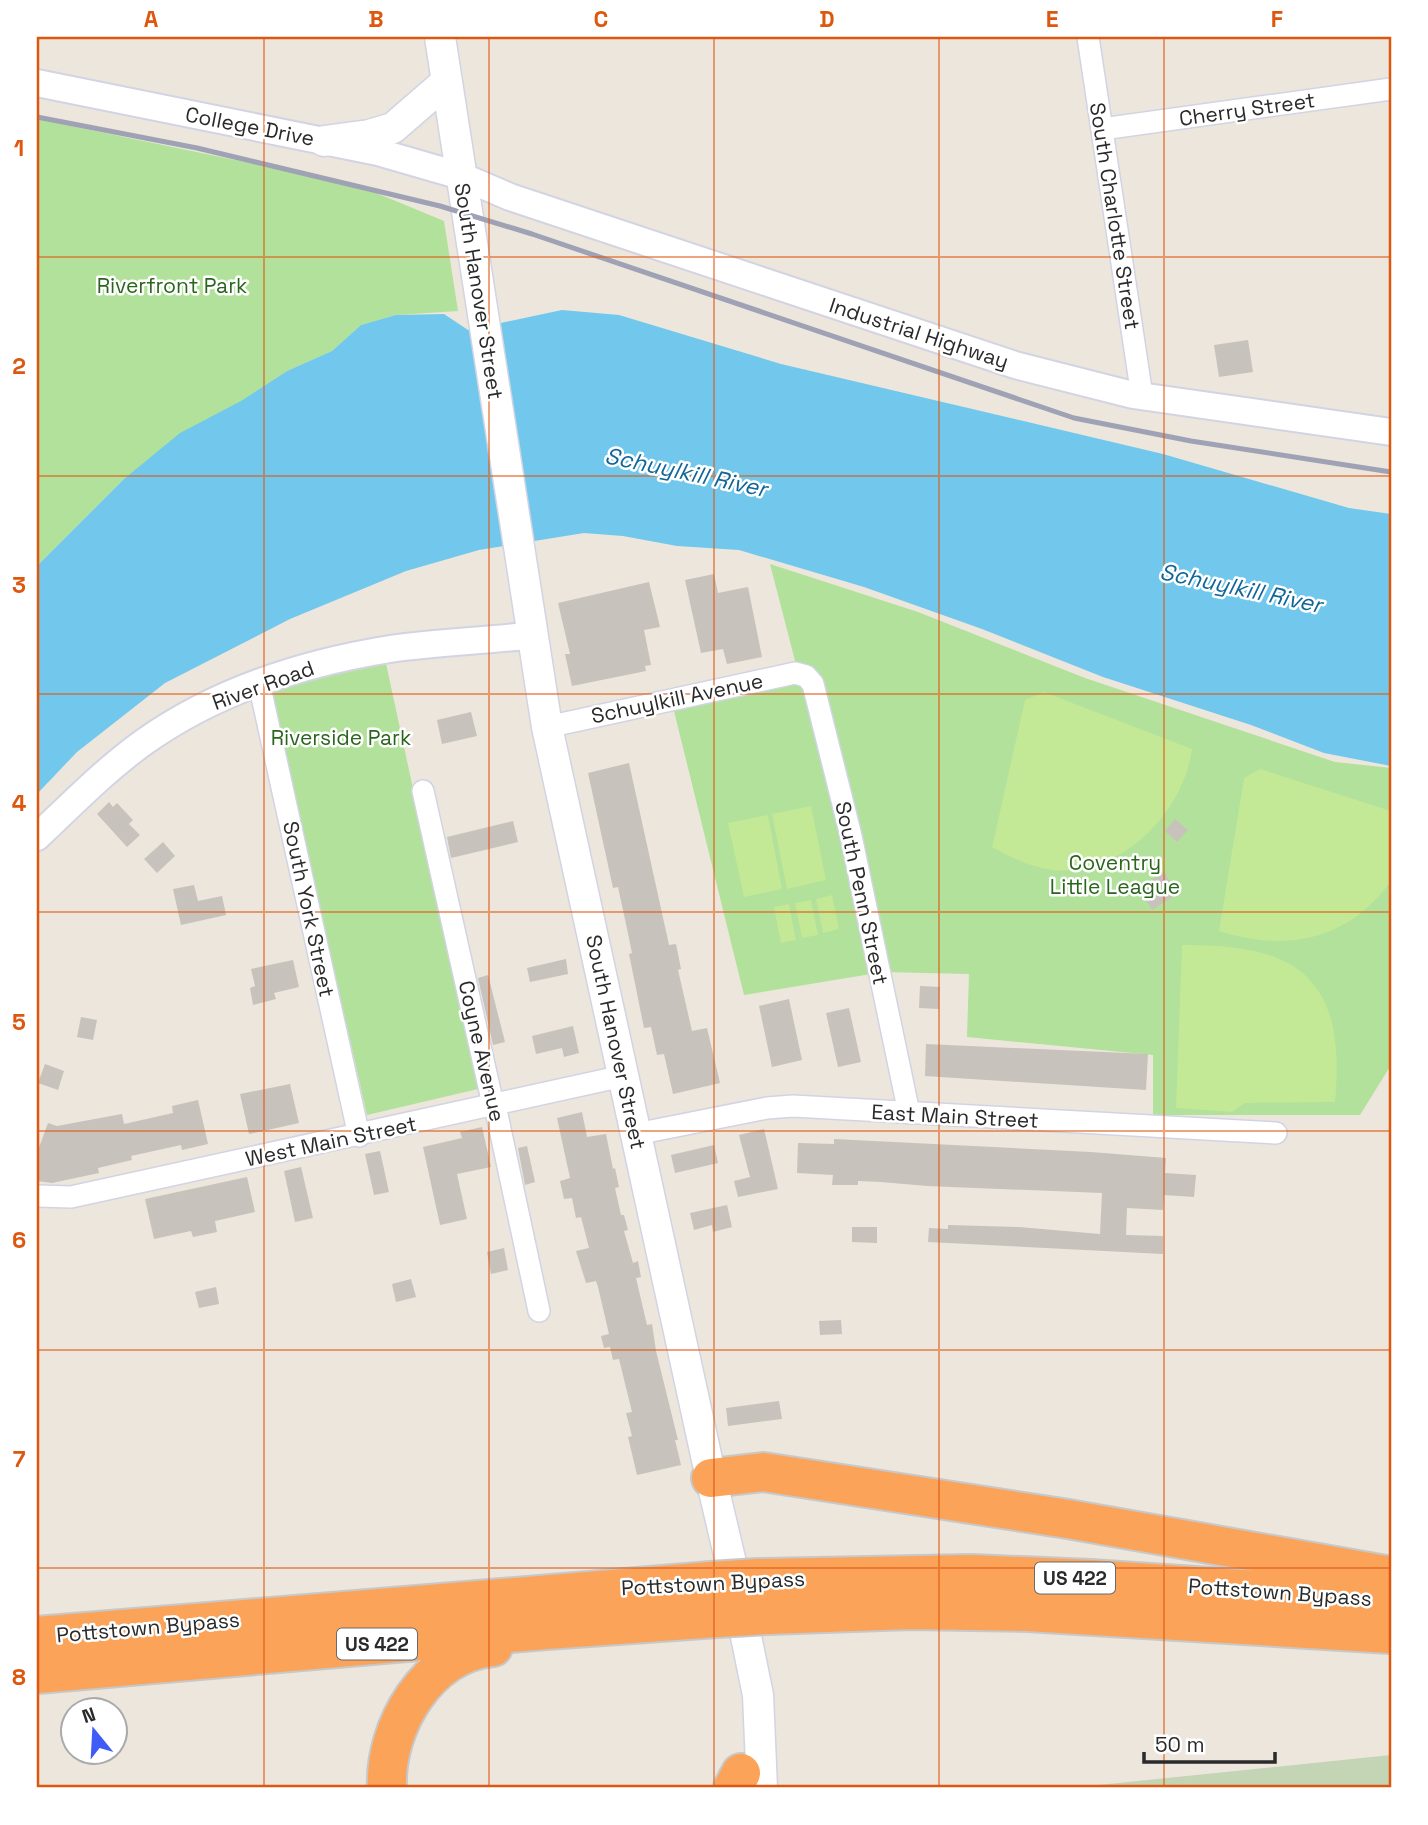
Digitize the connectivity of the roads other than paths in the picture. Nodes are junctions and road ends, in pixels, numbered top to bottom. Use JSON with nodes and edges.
{"nodes":[{"id":1,"x":440,"y":37,"type":"edge"},
{"id":2,"x":1088,"y":37,"type":"edge"},
{"id":3,"x":446,"y":82,"type":"junction"},
{"id":4,"x":37,"y":83,"type":"edge"},
{"id":5,"x":1391,"y":89,"type":"edge"},
{"id":6,"x":1102,"y":129,"type":"junction"},
{"id":7,"x":324,"y":141,"type":"junction"},
{"id":8,"x":461,"y":176,"type":"junction"},
{"id":9,"x":1142,"y":396,"type":"junction"},
{"id":10,"x":1391,"y":432,"type":"edge"},
{"id":11,"x":533,"y":635,"type":"junction"},
{"id":12,"x":806,"y":676,"type":"joint"},
{"id":13,"x":259,"y":683,"type":"junction"},
{"id":14,"x":547,"y":727,"type":"junction"},
{"id":15,"x":423,"y":791,"type":"dead end"},
{"id":16,"x":37,"y":837,"type":"edge"},
{"id":17,"x":623,"y":1076,"type":"junction"},
{"id":18,"x":494,"y":1105,"type":"junction"},
{"id":19,"x":909,"y":1113,"type":"junction"},
{"id":20,"x":1276,"y":1133,"type":"dead end"},
{"id":21,"x":636,"y":1134,"type":"junction"},
{"id":22,"x":359,"y":1136,"type":"junction"},
{"id":23,"x":37,"y":1196,"type":"edge"},
{"id":24,"x":539,"y":1311,"type":"dead end"},
{"id":25,"x":711,"y":1478,"type":"junction"},
{"id":26,"x":1391,"y":1576,"type":"edge"},
{"id":27,"x":1391,"y":1600,"type":"edge"},
{"id":28,"x":743,"y":1624,"type":"junction"},
{"id":29,"x":547,"y":1630,"type":"junction"},
{"id":30,"x":1391,"y":1634,"type":"edge"},
{"id":31,"x":37,"y":1636,"type":"edge"},
{"id":32,"x":37,"y":1674,"type":"edge"},
{"id":33,"x":744,"y":1785,"type":"edge"},
{"id":34,"x":387,"y":1788,"type":"edge"}],
"edges":[{"from":1,"to":3,"type":"main road","name":"South Hanover Street"},
{"from":2,"to":6,"type":"street","name":"South Charlotte Street"},
{"from":3,"to":7,"type":"main road"},
{"from":3,"to":8,"type":"main road","name":"South Hanover Street"},
{"from":4,"to":7,"type":"street","name":"College Drive"},
{"from":5,"to":6,"type":"street","name":"Cherry Street"},
{"from":6,"to":9,"type":"street","name":"South Charlotte Street"},
{"from":7,"to":8,"type":"street","name":"College Drive"},
{"from":8,"to":9,"type":"street","name":"Industrial Highway"},
{"from":8,"to":11,"type":"main road","name":"South Hanover Street"},
{"from":9,"to":10,"type":"street","name":"Industrial Highway"},
{"from":11,"to":13,"type":"street","name":"River Road"},
{"from":11,"to":14,"type":"main road","name":"South Hanover Street"},
{"from":12,"to":14,"type":"street","name":"Schuylkill Avenue"},
{"from":12,"to":19,"type":"street","name":"South Penn Street"},
{"from":13,"to":16,"type":"street","name":"River Road"},
{"from":13,"to":22,"type":"street","name":"South York Street"},
{"from":14,"to":17,"type":"main road","name":"South Hanover Street"},
{"from":15,"to":18,"type":"street","name":"Coyne Avenue"},
{"from":17,"to":18,"type":"street","name":"West Main Street"},
{"from":17,"to":21,"type":"main road","name":"South Hanover Street"},
{"from":18,"to":22,"type":"street","name":"West Main Street"},
{"from":18,"to":24,"type":"street","name":"Coyne Avenue"},
{"from":19,"to":20,"type":"street","name":"East Main Street"},
{"from":19,"to":21,"type":"street","name":"East Main Street"},
{"from":21,"to":25,"type":"main road","name":"South Hanover Street"},
{"from":22,"to":23,"type":"street","name":"West Main Street"},
{"from":25,"to":26,"type":"highway"},
{"from":25,"to":28,"type":"main road","name":"South Hanover Street"},
{"from":27,"to":31,"type":"highway","name":"Pottstown Bypass","number":"US 422","bridge":true},
{"from":28,"to":29,"type":"highway","name":"Pottstown Bypass","number":"US 422"},
{"from":28,"to":30,"type":"highway","name":"Pottstown Bypass","number":"US 422"},
{"from":28,"to":33,"type":"main road","name":"South Hanover Street"},
{"from":29,"to":32,"type":"highway","name":"Pottstown Bypass","number":"US 422"},
{"from":29,"to":34,"type":"highway"}]}
